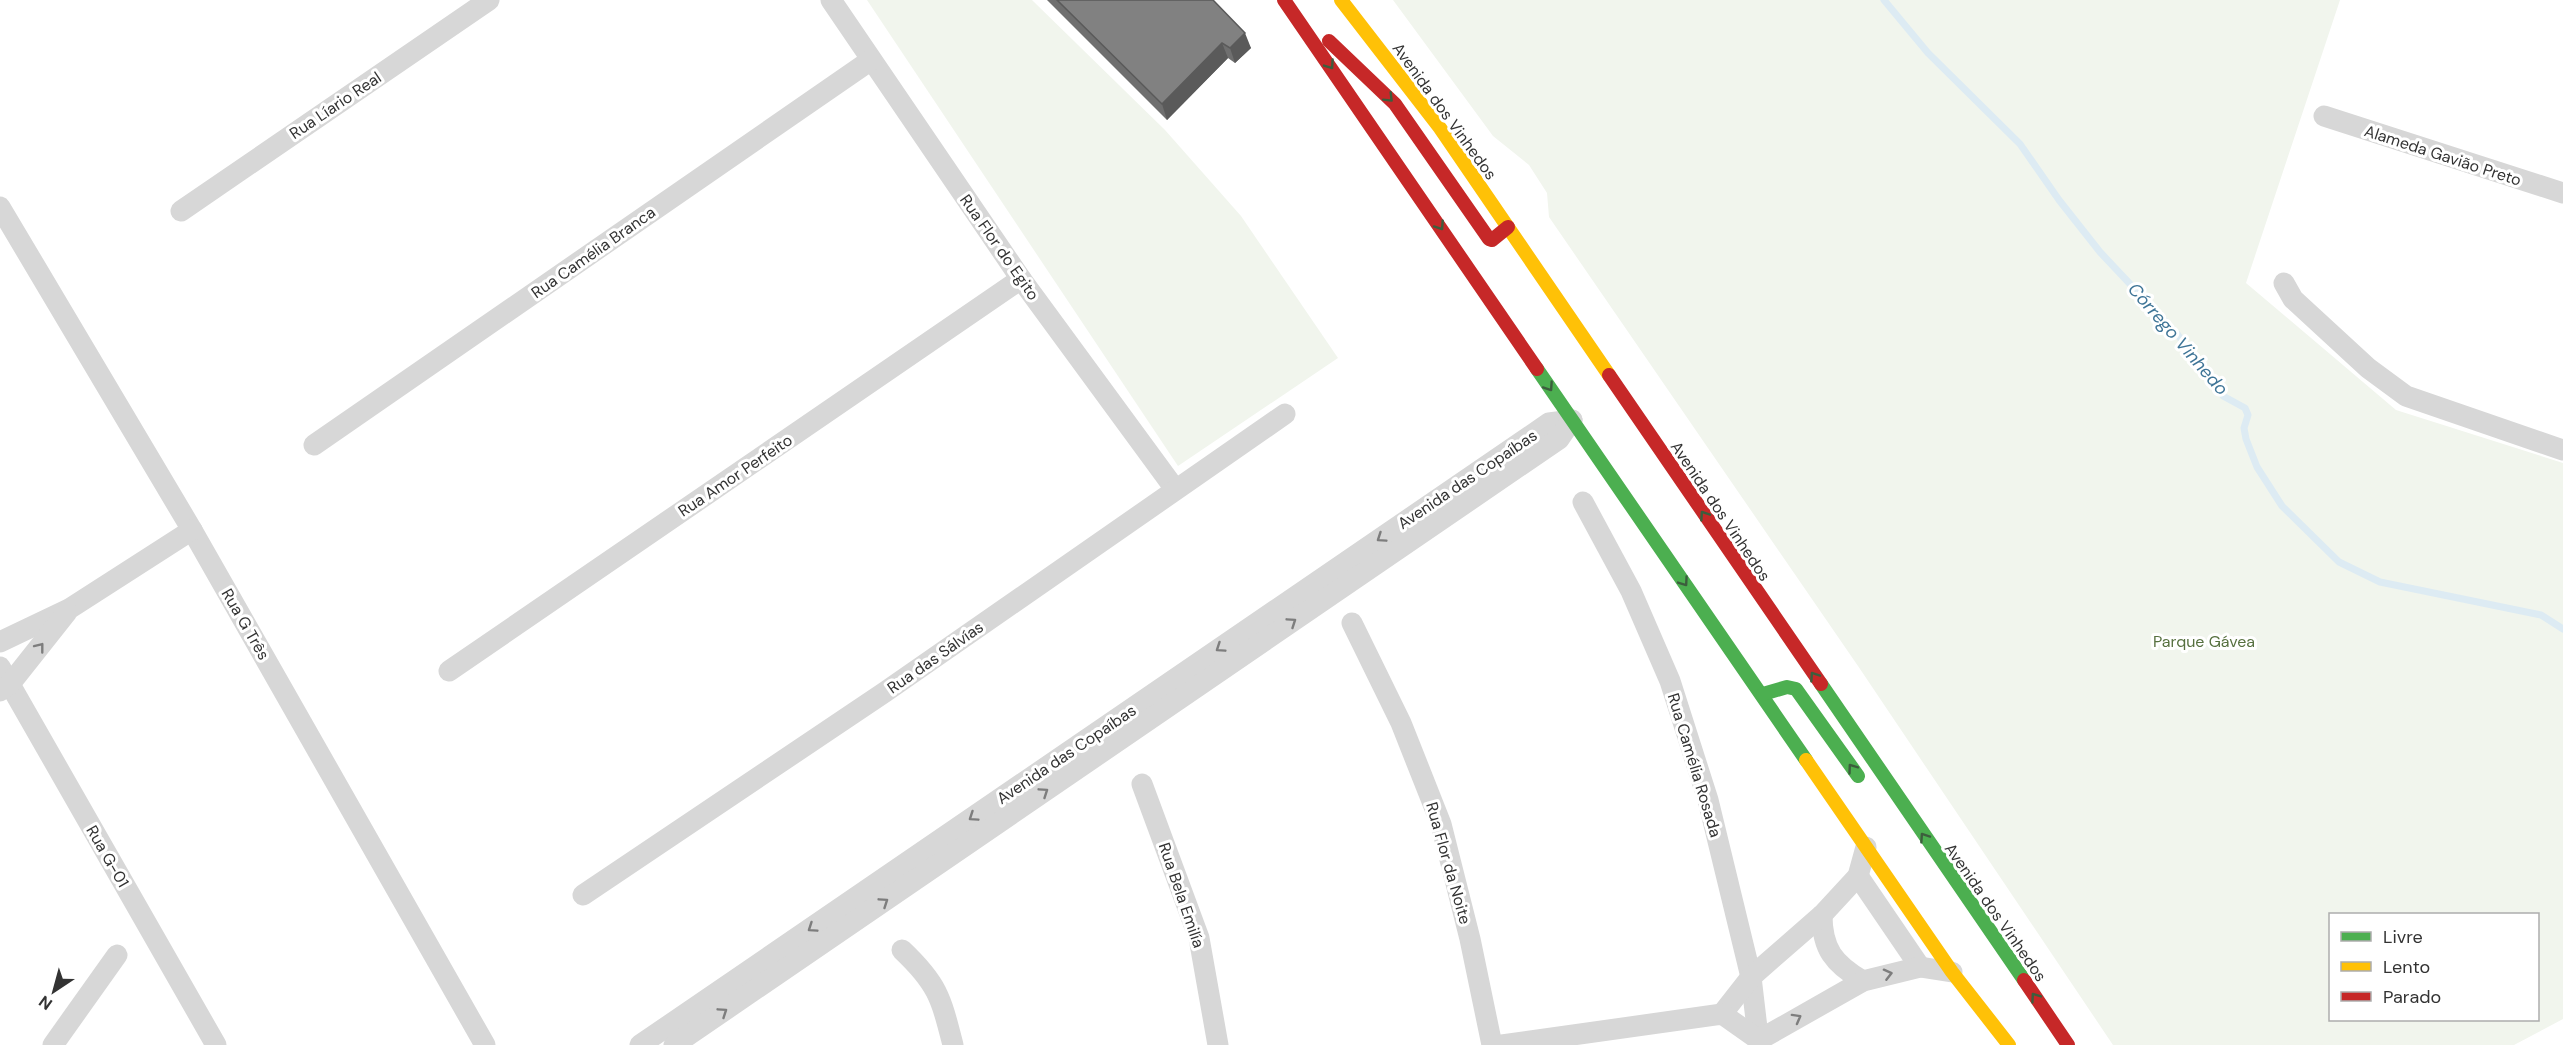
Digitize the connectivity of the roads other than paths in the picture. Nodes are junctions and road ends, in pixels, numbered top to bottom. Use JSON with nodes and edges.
{"nodes":[{"id":1,"x":489,"y":0,"type":"edge"},
{"id":2,"x":831,"y":0,"type":"edge"},
{"id":3,"x":1285,"y":0,"type":"edge"},
{"id":4,"x":1341,"y":0,"type":"edge"},
{"id":5,"x":871,"y":60,"type":"junction"},
{"id":6,"x":2324,"y":116,"type":"dead end"},
{"id":7,"x":2563,"y":193,"type":"edge"},
{"id":8,"x":0,"y":207,"type":"edge"},
{"id":9,"x":181,"y":211,"type":"dead end"},
{"id":10,"x":1508,"y":227,"type":"junction"},
{"id":11,"x":1021,"y":279,"type":"junction"},
{"id":12,"x":2284,"y":283,"type":"dead end"},
{"id":13,"x":1285,"y":414,"type":"dead end"},
{"id":14,"x":1572,"y":420,"type":"junction"},
{"id":15,"x":314,"y":445,"type":"dead end"},
{"id":16,"x":2563,"y":450,"type":"edge"},
{"id":17,"x":1175,"y":489,"type":"junction"},
{"id":18,"x":1583,"y":502,"type":"dead end"},
{"id":19,"x":192,"y":530,"type":"junction"},
{"id":20,"x":69,"y":609,"type":"junction"},
{"id":21,"x":1352,"y":624,"type":"dead end"},
{"id":22,"x":0,"y":642,"type":"edge"},
{"id":23,"x":449,"y":670,"type":"dead end"},
{"id":24,"x":3,"y":681,"type":"edge"},
{"id":25,"x":1763,"y":694,"type":"junction"},
{"id":26,"x":1142,"y":784,"type":"dead end"},
{"id":27,"x":1868,"y":790,"type":"dead end"},
{"id":28,"x":1866,"y":847,"type":"junction"},
{"id":29,"x":1920,"y":852,"type":"dead end"},
{"id":30,"x":1858,"y":876,"type":"junction"},
{"id":31,"x":583,"y":895,"type":"dead end"},
{"id":32,"x":1822,"y":915,"type":"junction"},
{"id":33,"x":902,"y":950,"type":"dead end"},
{"id":34,"x":117,"y":955,"type":"dead end"},
{"id":35,"x":2008,"y":960,"type":"junction"},
{"id":36,"x":1920,"y":967,"type":"junction"},
{"id":37,"x":1952,"y":972,"type":"junction"},
{"id":38,"x":1750,"y":977,"type":"junction"},
{"id":39,"x":1863,"y":981,"type":"junction"},
{"id":40,"x":1722,"y":1014,"type":"junction"},
{"id":41,"x":1759,"y":1042,"type":"edge"},
{"id":42,"x":53,"y":1045,"type":"edge"},
{"id":43,"x":216,"y":1045,"type":"edge"},
{"id":44,"x":485,"y":1045,"type":"edge"},
{"id":45,"x":640,"y":1045,"type":"edge"},
{"id":46,"x":674,"y":1045,"type":"edge"},
{"id":47,"x":953,"y":1045,"type":"edge"},
{"id":48,"x":1218,"y":1045,"type":"edge"},
{"id":49,"x":1492,"y":1045,"type":"edge"},
{"id":50,"x":1502,"y":1045,"type":"edge"},
{"id":51,"x":2009,"y":1045,"type":"edge"},
{"id":52,"x":2068,"y":1045,"type":"edge"}],
"edges":[{"from":1,"to":9,"type":"street","name":"Rua Líario Real"},
{"from":2,"to":5,"type":"street","name":"Rua Flor do Egito"},
{"from":3,"to":10,"type":"main road","one_way":true},
{"from":3,"to":14,"type":"main road","one_way":true},
{"from":4,"to":10,"type":"main road","name":"Avenida dos Vinhedos"},
{"from":5,"to":11,"type":"street","name":"Rua Flor do Egito"},
{"from":5,"to":15,"type":"street","name":"Rua Camélia Branca"},
{"from":6,"to":7,"type":"street","name":"Alameda Gavião Preto"},
{"from":8,"to":19,"type":"street","name":"Rua G Três"},
{"from":35,"to":10,"type":"main road","name":"Avenida dos Vinhedos","one_way":true},
{"from":11,"to":17,"type":"street","name":"Rua Flor do Egito"},
{"from":11,"to":23,"type":"street","name":"Rua Amor Perfeito"},
{"from":12,"to":16,"type":"street"},
{"from":13,"to":17,"type":"street","name":"Rua das Sálvías"},
{"from":14,"to":25,"type":"main road","one_way":true},
{"from":14,"to":45,"type":"street","name":"Avenida das Copaíbas","one_way":true},
{"from":46,"to":14,"type":"street","name":"Avenida das Copaíbas","one_way":true},
{"from":17,"to":31,"type":"street","name":"Rua das Sálvías"},
{"from":18,"to":38,"type":"street","name":"Rua Camélia Rosada"},
{"from":19,"to":20,"type":"street"},
{"from":19,"to":44,"type":"street","name":"Rua G Três"},
{"from":20,"to":22,"type":"street"},
{"from":24,"to":20,"type":"street","one_way":true},
{"from":21,"to":49,"type":"street","name":"Rua Flor da Noite"},
{"from":24,"to":43,"type":"street","name":"Rua G-01"},
{"from":27,"to":25,"type":"main road","one_way":true},
{"from":25,"to":28,"type":"main road"},
{"from":26,"to":48,"type":"street","name":"Rua Bela Emilía"},
{"from":28,"to":30,"type":"street"},
{"from":28,"to":37,"type":"main road"},
{"from":29,"to":35,"type":"main road"},
{"from":30,"to":32,"type":"street"},
{"from":30,"to":36,"type":"street"},
{"from":32,"to":38,"type":"street"},
{"from":32,"to":39,"type":"street"},
{"from":33,"to":47,"type":"street"},
{"from":34,"to":42,"type":"street"},
{"from":52,"to":35,"type":"main road","name":"Avenida dos Vinhedos","one_way":true},
{"from":36,"to":37,"type":"street"},
{"from":39,"to":36,"type":"street","one_way":true},
{"from":37,"to":51,"type":"main road"},
{"from":38,"to":40,"type":"street"},
{"from":38,"to":41,"type":"street","name":"Rua Camélia Rosada"},
{"from":41,"to":39,"type":"street","one_way":true},
{"from":40,"to":41,"type":"street"},
{"from":40,"to":50,"type":"street"}]}
